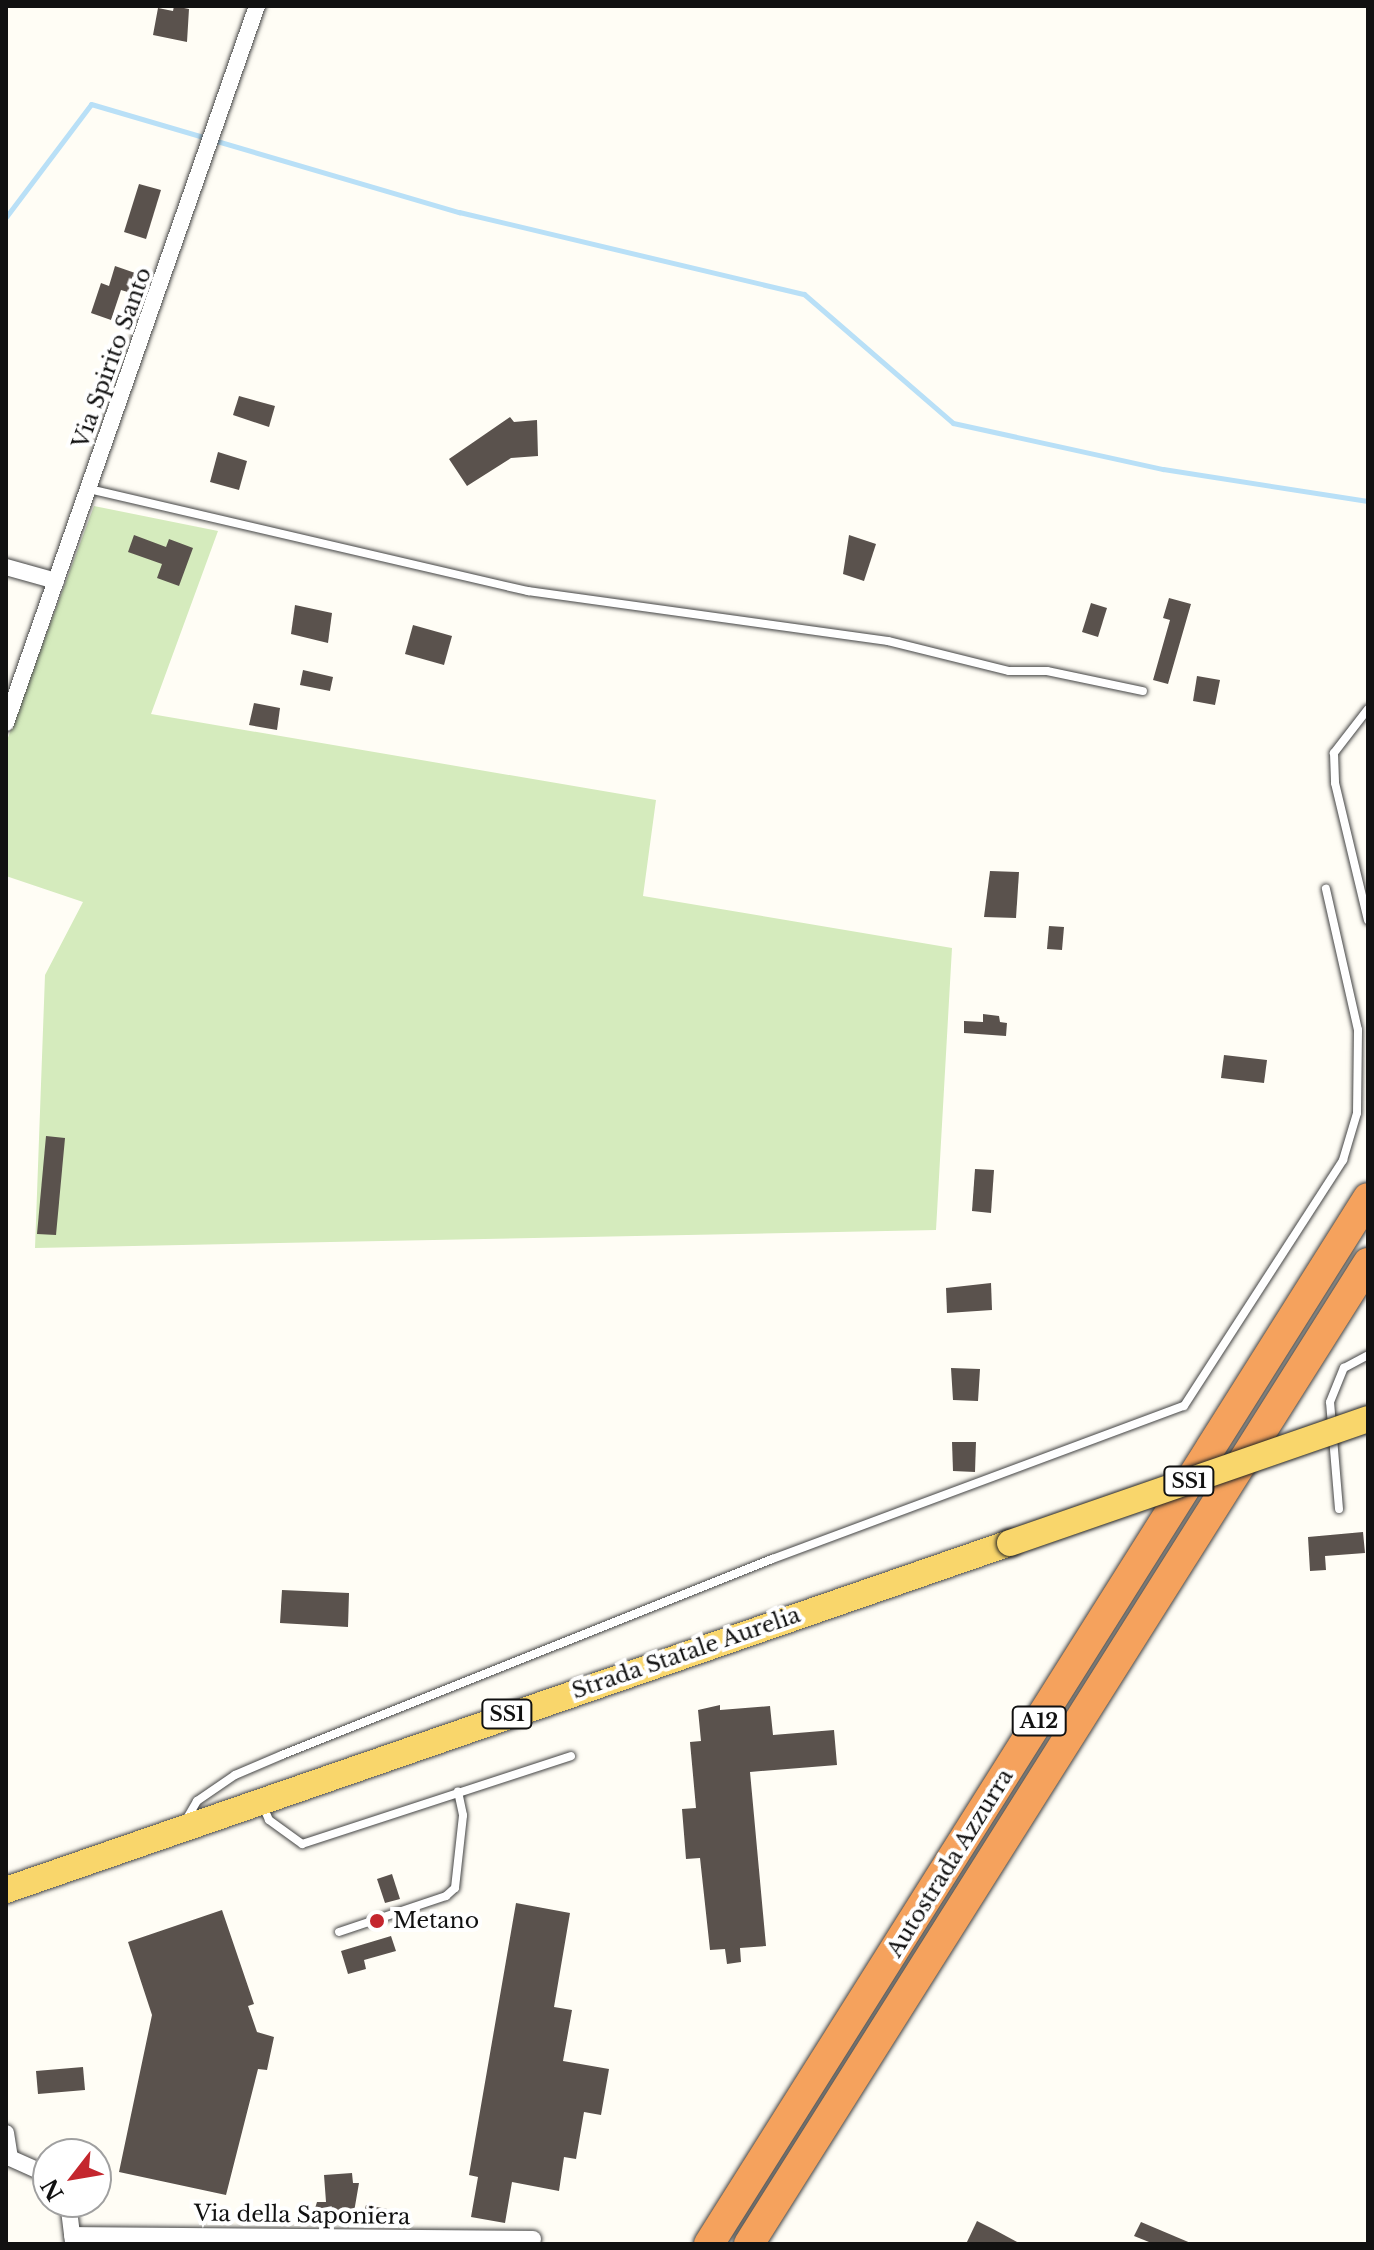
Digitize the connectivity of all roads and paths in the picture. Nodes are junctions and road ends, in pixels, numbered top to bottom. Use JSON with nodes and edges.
{"nodes":[{"id":1,"x":257,"y":6,"type":"edge"},
{"id":2,"x":89,"y":489,"type":"junction"},
{"id":3,"x":6,"y":567,"type":"edge"},
{"id":4,"x":56,"y":581,"type":"junction"},
{"id":5,"x":1143,"y":691,"type":"dead end"},
{"id":6,"x":1368,"y":709,"type":"edge"},
{"id":7,"x":6,"y":723,"type":"edge"},
{"id":8,"x":1326,"y":889,"type":"dead end"},
{"id":9,"x":1368,"y":920,"type":"edge"},
{"id":10,"x":1368,"y":1187,"type":"edge"},
{"id":11,"x":1361,"y":1209,"type":"edge"},
{"id":12,"x":1368,"y":1263,"type":"edge"},
{"id":13,"x":1368,"y":1355,"type":"edge"},
{"id":14,"x":1368,"y":1419,"type":"edge"},
{"id":15,"x":1339,"y":1509,"type":"dead end"},
{"id":16,"x":571,"y":1756,"type":"dead end"},
{"id":17,"x":458,"y":1792,"type":"junction"},
{"id":18,"x":260,"y":1799,"type":"junction"},
{"id":19,"x":182,"y":1827,"type":"junction"},
{"id":20,"x":6,"y":1890,"type":"edge"},
{"id":21,"x":339,"y":1932,"type":"dead end"},
{"id":22,"x":6,"y":2133,"type":"edge"},
{"id":23,"x":32,"y":2168,"type":"edge"},
{"id":24,"x":70,"y":2218,"type":"edge"},
{"id":25,"x":72,"y":2239,"type":"edge"},
{"id":26,"x":533,"y":2239,"type":"dead end"},
{"id":27,"x":709,"y":2244,"type":"edge"},
{"id":28,"x":749,"y":2244,"type":"edge"}],
"edges":[{"from":1,"to":2,"type":"street","name":"Via Spirito Santo"},
{"from":2,"to":4,"type":"street","name":"Via Spirito Santo"},
{"from":2,"to":5,"type":"lane"},
{"from":3,"to":4,"type":"street"},
{"from":4,"to":7,"type":"street","name":"Via Spirito Santo"},
{"from":6,"to":9,"type":"lane"},
{"from":8,"to":19,"type":"lane"},
{"from":10,"to":11,"type":"lane"},
{"from":11,"to":27,"type":"highway","name":"Autostrada Azzurra","number":"A12"},
{"from":12,"to":28,"type":"highway","name":"Autostrada Azzurra","number":"A12"},
{"from":13,"to":15,"type":"lane"},
{"from":14,"to":18,"type":"main road","name":"Strada Statale Aurelia","number":"SS1","bridge":true},
{"from":16,"to":17,"type":"lane"},
{"from":17,"to":18,"type":"lane"},
{"from":17,"to":21,"type":"lane"},
{"from":18,"to":19,"type":"main road","name":"Strada Statale Aurelia","number":"SS1"},
{"from":19,"to":20,"type":"main road","name":"Strada Statale Aurelia","number":"SS1"},
{"from":22,"to":23,"type":"street"},
{"from":24,"to":25,"type":"street","name":"Via della Saponiera"},
{"from":25,"to":26,"type":"street","name":"Via della Saponiera"}]}
